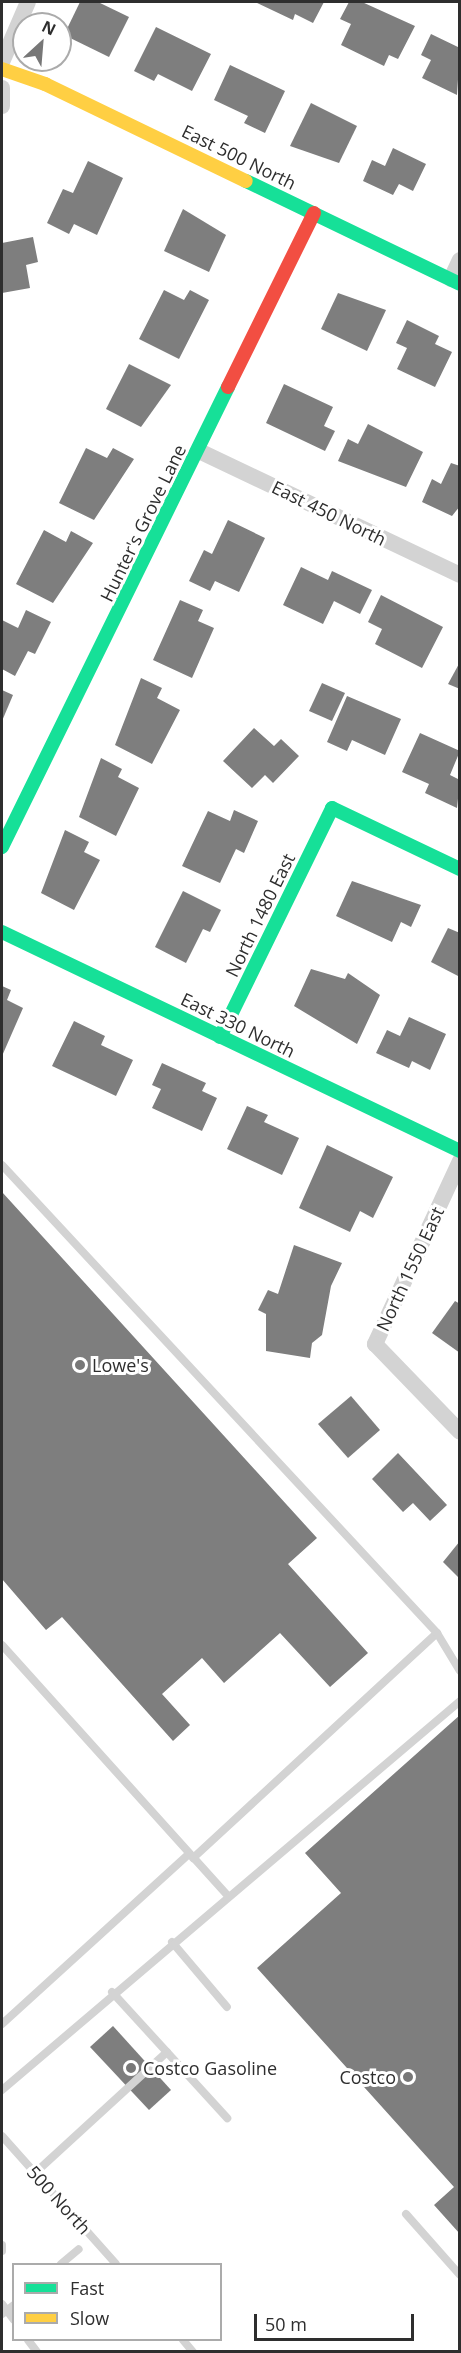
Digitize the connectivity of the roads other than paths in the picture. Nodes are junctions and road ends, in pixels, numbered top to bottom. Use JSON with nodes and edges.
{"nodes":[{"id":1,"x":28,"y":2,"type":"edge"},
{"id":2,"x":2,"y":62,"type":"edge"},
{"id":3,"x":2,"y":69,"type":"edge"},
{"id":4,"x":2,"y":88,"type":"edge"},
{"id":5,"x":2,"y":106,"type":"edge"},
{"id":6,"x":314,"y":213,"type":"junction"},
{"id":7,"x":459,"y":260,"type":"edge"},
{"id":8,"x":455,"y":281,"type":"edge"},
{"id":9,"x":199,"y":451,"type":"junction"},
{"id":10,"x":459,"y":575,"type":"edge"},
{"id":11,"x":2,"y":847,"type":"edge"},
{"id":12,"x":459,"y":869,"type":"edge"},
{"id":13,"x":2,"y":932,"type":"edge"},
{"id":14,"x":220,"y":1037,"type":"junction"},
{"id":15,"x":459,"y":1151,"type":"edge"},
{"id":16,"x":459,"y":1161,"type":"edge"},
{"id":17,"x":2,"y":1165,"type":"edge"},
{"id":18,"x":459,"y":1432,"type":"edge"},
{"id":19,"x":437,"y":1633,"type":"junction"},
{"id":20,"x":2,"y":1645,"type":"edge"},
{"id":21,"x":459,"y":1671,"type":"edge"},
{"id":22,"x":459,"y":1701,"type":"edge"},
{"id":23,"x":191,"y":1856,"type":"junction"},
{"id":24,"x":227,"y":1896,"type":"junction"},
{"id":25,"x":172,"y":1941,"type":"junction"},
{"id":26,"x":112,"y":1992,"type":"junction"},
{"id":27,"x":227,"y":2007,"type":"dead end"},
{"id":28,"x":2,"y":2024,"type":"edge"},
{"id":29,"x":167,"y":2052,"type":"junction"},
{"id":30,"x":2,"y":2090,"type":"edge"},
{"id":31,"x":227,"y":2118,"type":"dead end"},
{"id":32,"x":2,"y":2136,"type":"edge"},
{"id":33,"x":35,"y":2174,"type":"junction"},
{"id":34,"x":406,"y":2214,"type":"dead end"},
{"id":35,"x":2,"y":2245,"type":"edge"},
{"id":36,"x":79,"y":2249,"type":"dead end"},
{"id":37,"x":2,"y":2251,"type":"edge"},
{"id":38,"x":63,"y":2263,"type":"edge"},
{"id":39,"x":114,"y":2263,"type":"edge"},
{"id":40,"x":459,"y":2275,"type":"edge"}],
"edges":[{"from":1,"to":2,"type":"street"},
{"from":3,"to":6,"type":"street","name":"East 500 North"},
{"from":4,"to":5,"type":"street"},
{"from":6,"to":8,"type":"street","name":"East 500 North"},
{"from":6,"to":9,"type":"street","name":"Hunter's Grove Lane"},
{"from":7,"to":8,"type":"street"},
{"from":9,"to":10,"type":"street","name":"East 450 North"},
{"from":9,"to":11,"type":"street","name":"Hunter's Grove Lane"},
{"from":12,"to":14,"type":"street","name":"North 1480 East"},
{"from":13,"to":14,"type":"street","name":"East 330 North"},
{"from":14,"to":15,"type":"street","name":"East 330 North"},
{"from":16,"to":18,"type":"street","name":"North 1550 East"},
{"from":17,"to":19,"type":"lane"},
{"from":19,"to":21,"type":"lane"},
{"from":19,"to":23,"type":"lane"},
{"from":20,"to":23,"type":"lane"},
{"from":22,"to":24,"type":"lane"},
{"from":23,"to":24,"type":"lane"},
{"from":23,"to":28,"type":"lane"},
{"from":24,"to":25,"type":"lane"},
{"from":25,"to":26,"type":"lane"},
{"from":25,"to":27,"type":"lane"},
{"from":26,"to":29,"type":"lane"},
{"from":26,"to":30,"type":"lane"},
{"from":29,"to":31,"type":"lane"},
{"from":29,"to":33,"type":"lane"},
{"from":32,"to":33,"type":"lane","name":"500 North"},
{"from":33,"to":39,"type":"lane","name":"500 North"},
{"from":34,"to":40,"type":"lane"},
{"from":35,"to":37,"type":"lane"},
{"from":36,"to":38,"type":"lane"}]}
